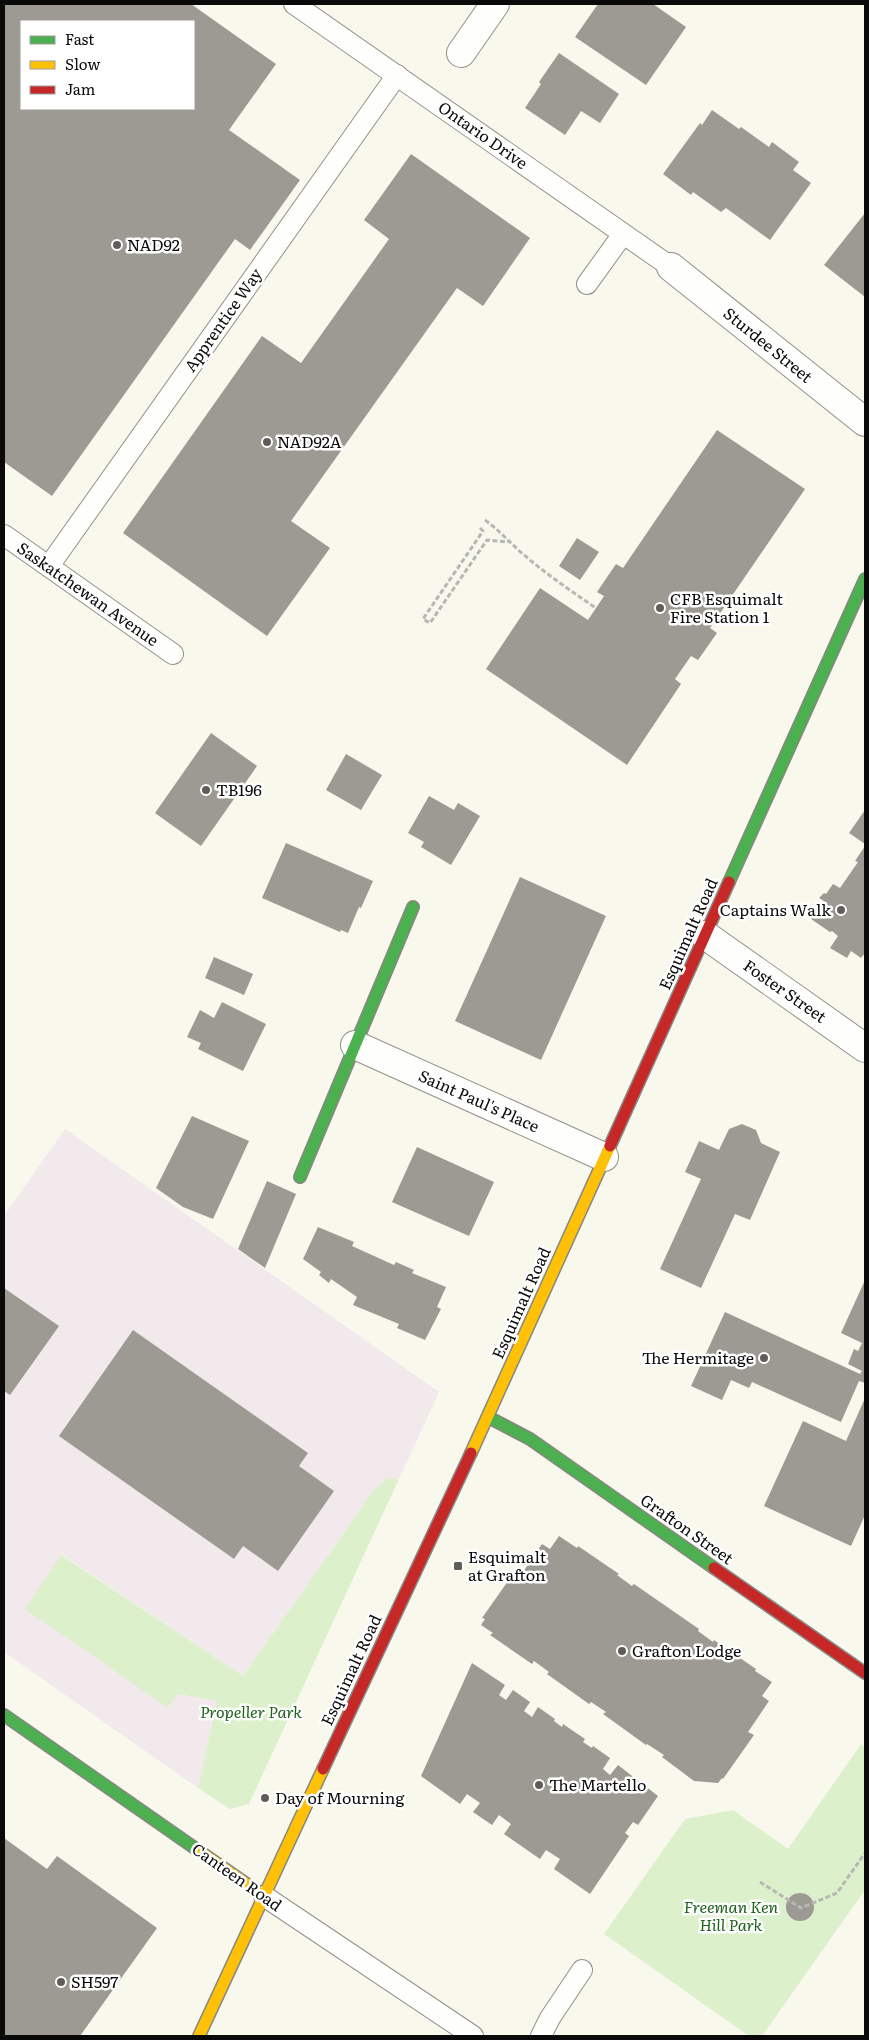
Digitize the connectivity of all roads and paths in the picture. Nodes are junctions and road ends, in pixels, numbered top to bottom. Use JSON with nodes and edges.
{"nodes":[{"id":1,"x":294,"y":4,"type":"edge"},
{"id":2,"x":495,"y":4,"type":"edge"},
{"id":3,"x":461,"y":53,"type":"dead end"},
{"id":4,"x":397,"y":75,"type":"junction"},
{"id":5,"x":623,"y":234,"type":"junction"},
{"id":6,"x":671,"y":267,"type":"joint"},
{"id":7,"x":587,"y":284,"type":"dead end"},
{"id":8,"x":865,"y":422,"type":"edge"},
{"id":9,"x":485,"y":520,"type":"dead end"},
{"id":10,"x":480,"y":528,"type":"dead end"},
{"id":11,"x":4,"y":535,"type":"edge"},
{"id":12,"x":508,"y":542,"type":"junction"},
{"id":13,"x":49,"y":566,"type":"junction"},
{"id":14,"x":865,"y":579,"type":"edge"},
{"id":15,"x":596,"y":608,"type":"dead end"},
{"id":16,"x":173,"y":654,"type":"dead end"},
{"id":17,"x":413,"y":908,"type":"dead end"},
{"id":18,"x":705,"y":935,"type":"junction"},
{"id":19,"x":355,"y":1046,"type":"junction"},
{"id":20,"x":865,"y":1048,"type":"edge"},
{"id":21,"x":604,"y":1157,"type":"junction"},
{"id":22,"x":300,"y":1177,"type":"dead end"},
{"id":23,"x":488,"y":1417,"type":"junction"},
{"id":24,"x":865,"y":1673,"type":"edge"},
{"id":25,"x":4,"y":1715,"type":"edge"},
{"id":26,"x":865,"y":1853,"type":"edge"},
{"id":27,"x":760,"y":1882,"type":"dead end"},
{"id":28,"x":264,"y":1896,"type":"junction"},
{"id":29,"x":582,"y":1970,"type":"dead end"},
{"id":30,"x":199,"y":2036,"type":"edge"},
{"id":31,"x":473,"y":2036,"type":"edge"},
{"id":32,"x":541,"y":2036,"type":"edge"}],
"edges":[{"from":1,"to":4,"type":"lane","name":"Ontario Drive"},
{"from":2,"to":3,"type":"street"},
{"from":4,"to":5,"type":"lane","name":"Ontario Drive"},
{"from":4,"to":13,"type":"lane","name":"Apprentice Way"},
{"from":5,"to":6,"type":"lane","name":"Ontario Drive"},
{"from":5,"to":7,"type":"lane"},
{"from":6,"to":8,"type":"street","name":"Sturdee Street"},
{"from":9,"to":12,"type":"path"},
{"from":10,"to":12,"type":"path"},
{"from":11,"to":13,"type":"lane","name":"Saskatchewan Avenue"},
{"from":12,"to":15,"type":"path"},
{"from":13,"to":16,"type":"lane","name":"Saskatchewan Avenue"},
{"from":14,"to":18,"type":"street","name":"Esquimalt Road"},
{"from":17,"to":19,"type":"street"},
{"from":18,"to":20,"type":"street","name":"Foster Street"},
{"from":18,"to":21,"type":"street","name":"Esquimalt Road"},
{"from":19,"to":21,"type":"street","name":"Saint Paul's Place"},
{"from":19,"to":22,"type":"street"},
{"from":21,"to":23,"type":"street","name":"Esquimalt Road"},
{"from":23,"to":24,"type":"street","name":"Grafton Street"},
{"from":23,"to":28,"type":"street","name":"Esquimalt Road"},
{"from":25,"to":28,"type":"street","name":"Canteen Road"},
{"from":26,"to":27,"type":"path"},
{"from":28,"to":30,"type":"street","name":"Esquimalt Road"},
{"from":28,"to":31,"type":"lane","name":"Canteen Road"},
{"from":29,"to":32,"type":"lane"}]}
